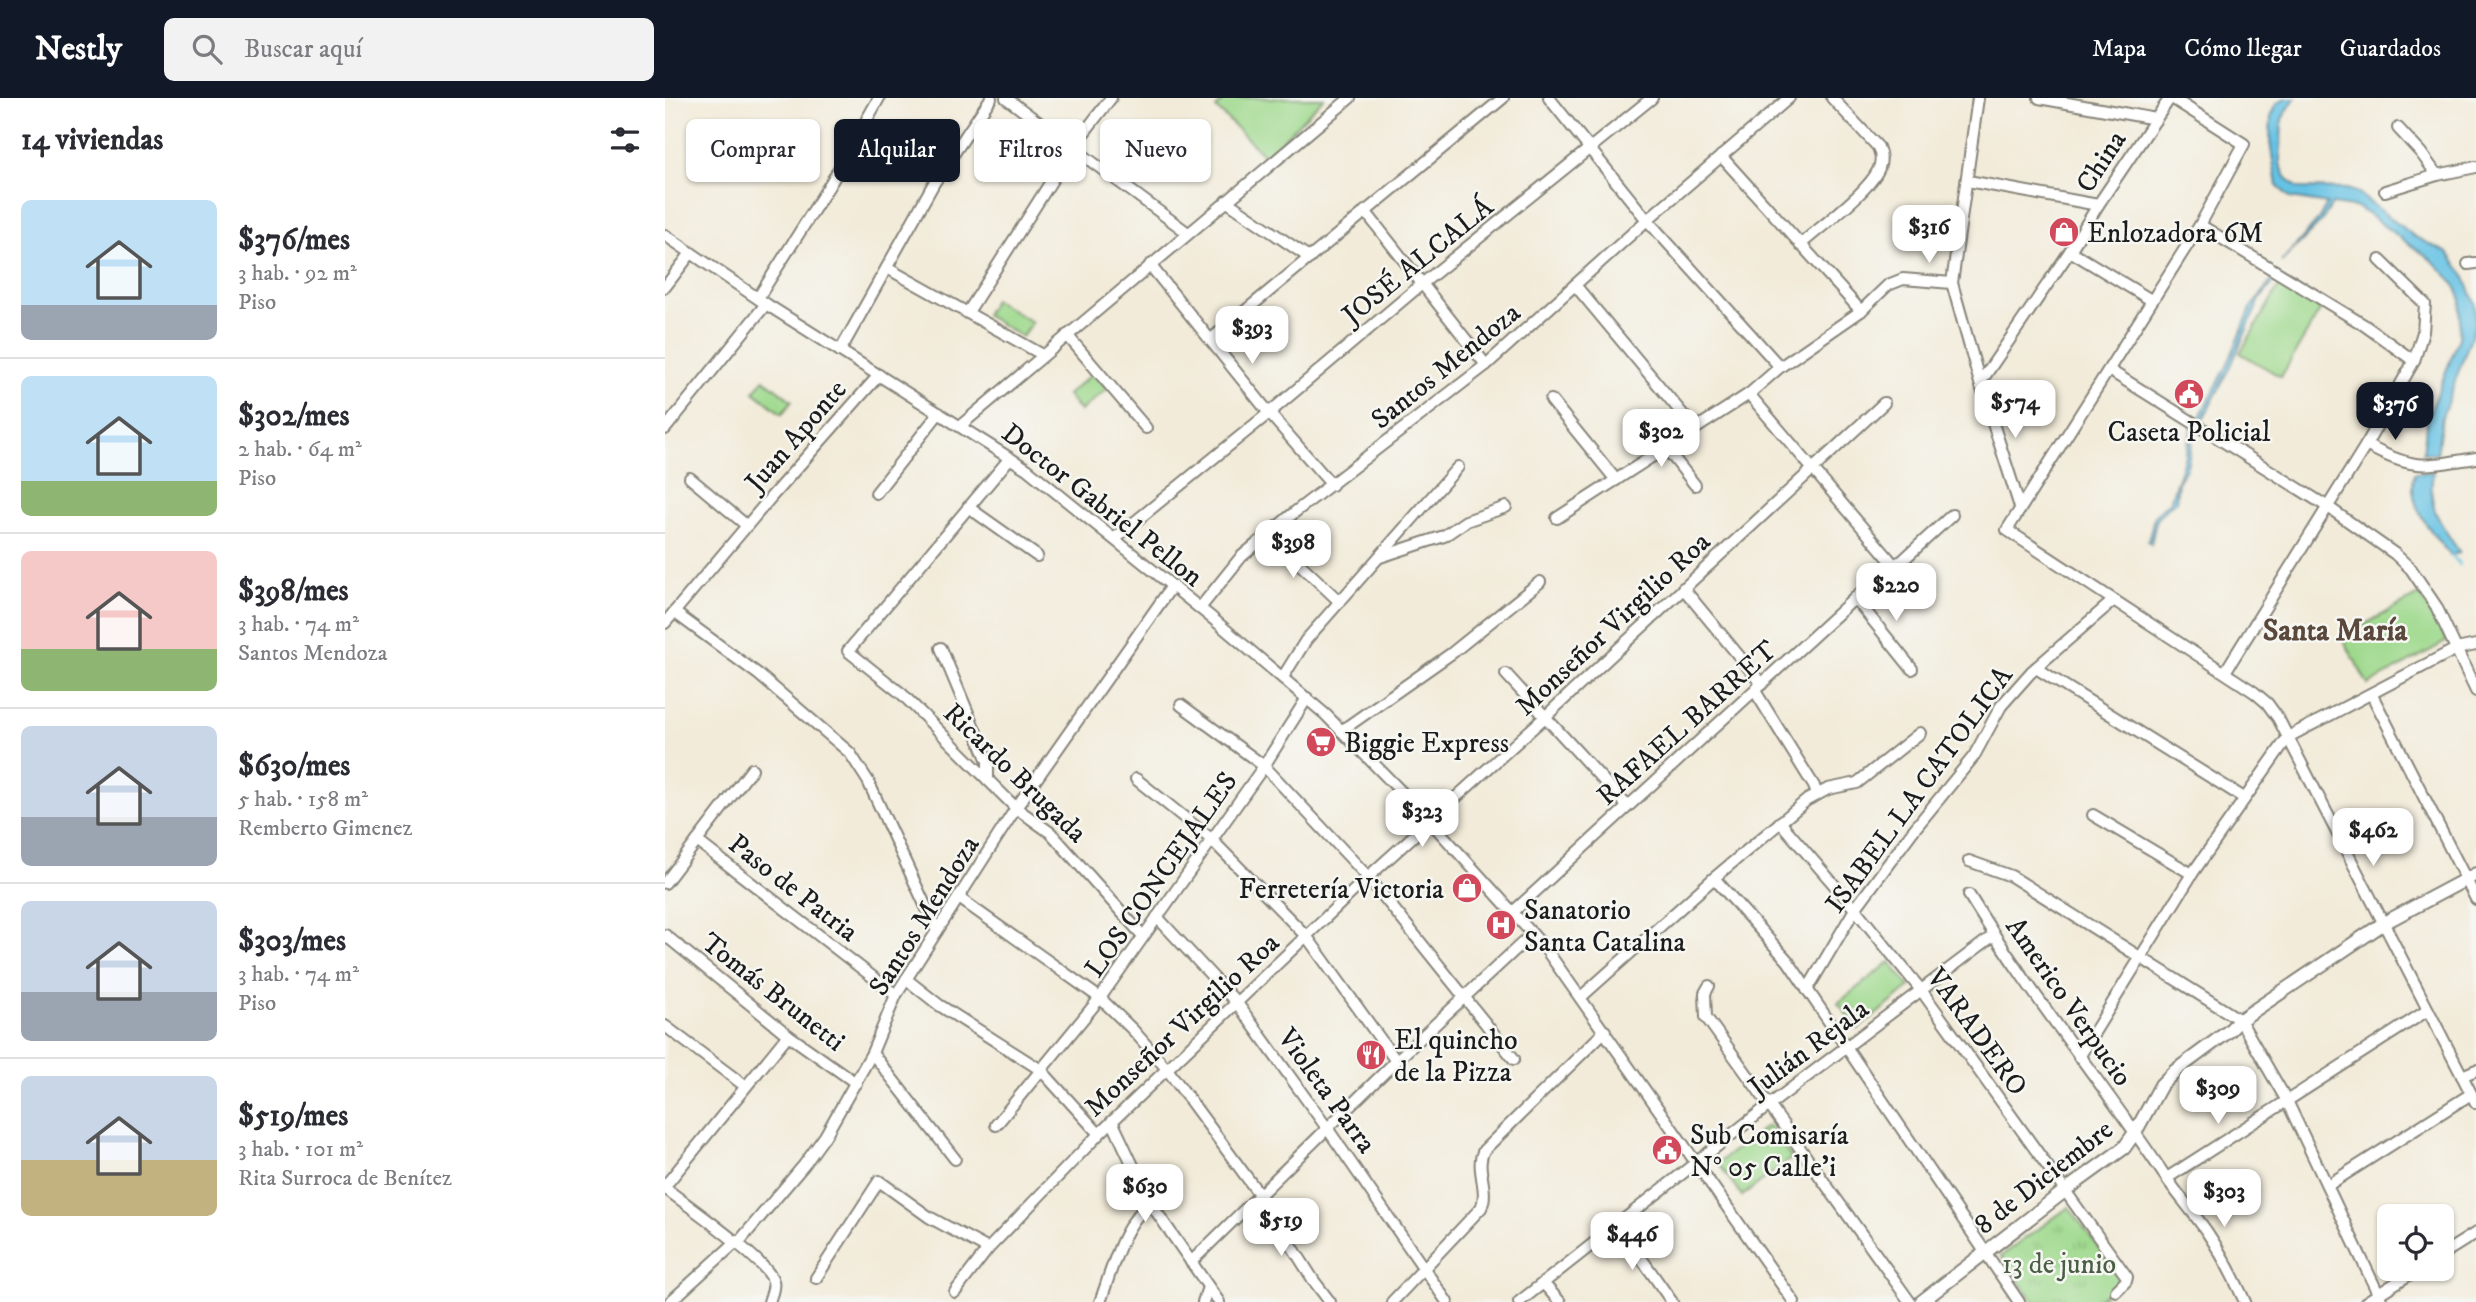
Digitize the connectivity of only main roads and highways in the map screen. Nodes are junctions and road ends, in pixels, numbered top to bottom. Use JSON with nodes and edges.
{"nodes":[{"id":1,"x":2471,"y":877,"type":"edge"},
{"id":2,"x":1921,"y":1302,"type":"edge"}],
"edges":[{"from":1,"to":2,"type":"main road","name":"8 de Diciembre"}]}
